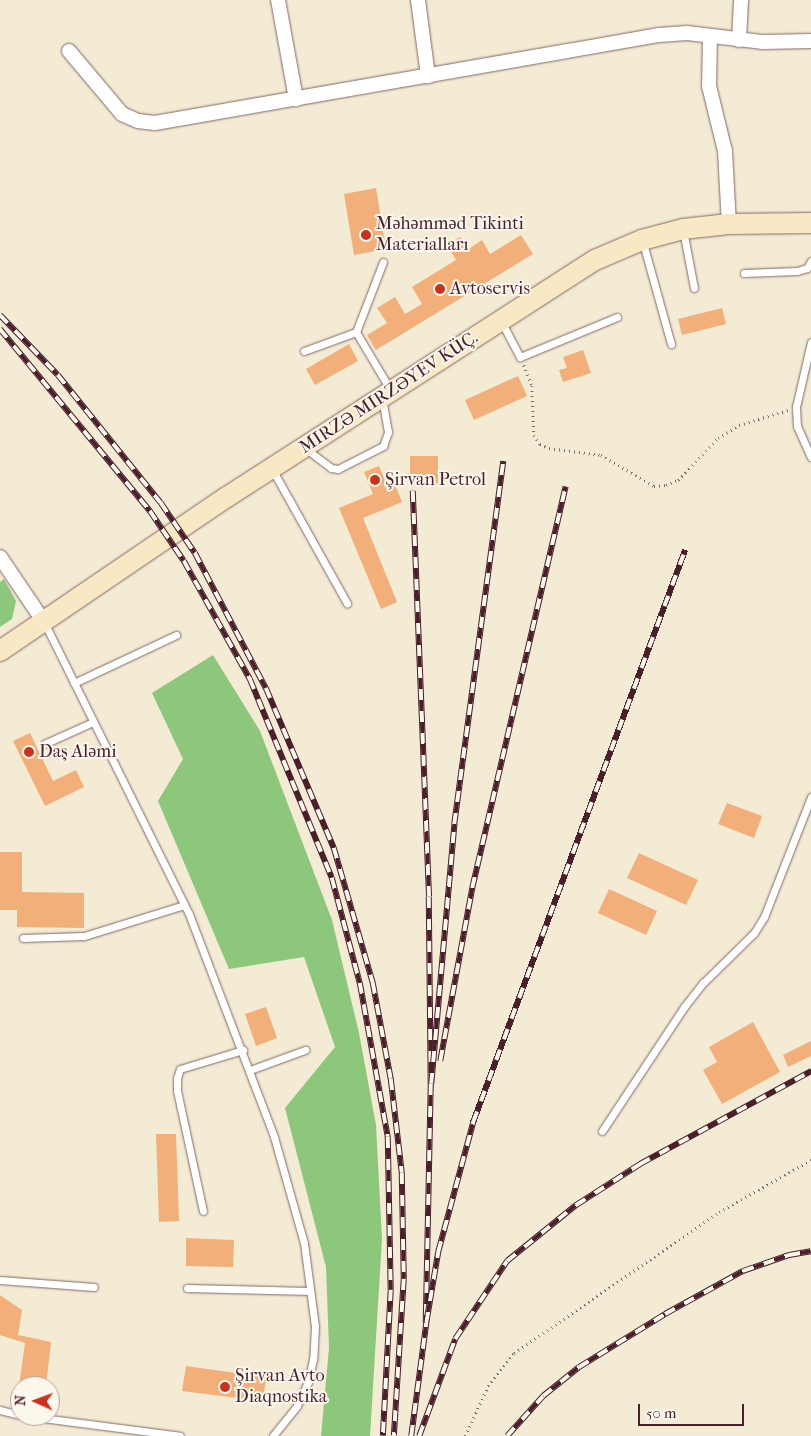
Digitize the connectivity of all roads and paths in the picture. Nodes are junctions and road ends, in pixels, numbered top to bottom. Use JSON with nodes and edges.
{"nodes":[{"id":1,"x":278,"y":0,"type":"edge"},
{"id":2,"x":418,"y":0,"type":"edge"},
{"id":3,"x":741,"y":0,"type":"edge"},
{"id":4,"x":710,"y":36,"type":"junction"},
{"id":5,"x":739,"y":40,"type":"junction"},
{"id":6,"x":811,"y":41,"type":"edge"},
{"id":7,"x":69,"y":51,"type":"dead end"},
{"id":8,"x":428,"y":76,"type":"junction"},
{"id":9,"x":296,"y":99,"type":"junction"},
{"id":10,"x":811,"y":223,"type":"edge"},
{"id":11,"x":728,"y":224,"type":"junction"},
{"id":12,"x":683,"y":229,"type":"junction"},
{"id":13,"x":642,"y":240,"type":"junction"},
{"id":14,"x":811,"y":261,"type":"edge"},
{"id":15,"x":383,"y":262,"type":"dead end"},
{"id":16,"x":744,"y":273,"type":"dead end"},
{"id":17,"x":694,"y":288,"type":"dead end"},
{"id":18,"x":616,"y":318,"type":"dead end"},
{"id":19,"x":501,"y":321,"type":"junction"},
{"id":20,"x":356,"y":332,"type":"junction"},
{"id":21,"x":811,"y":342,"type":"edge"},
{"id":22,"x":671,"y":344,"type":"dead end"},
{"id":23,"x":304,"y":352,"type":"dead end"},
{"id":24,"x":520,"y":357,"type":"junction"},
{"id":25,"x":387,"y":394,"type":"junction"},
{"id":26,"x":796,"y":407,"type":"junction"},
{"id":27,"x":304,"y":448,"type":"junction"},
{"id":28,"x":811,"y":457,"type":"edge"},
{"id":29,"x":271,"y":469,"type":"junction"},
{"id":30,"x":2,"y":565,"type":"edge"},
{"id":31,"x":347,"y":603,"type":"dead end"},
{"id":32,"x":44,"y":622,"type":"junction"},
{"id":33,"x":176,"y":635,"type":"dead end"},
{"id":34,"x":0,"y":651,"type":"edge"},
{"id":35,"x":74,"y":684,"type":"junction"},
{"id":36,"x":94,"y":722,"type":"junction"},
{"id":37,"x":44,"y":744,"type":"dead end"},
{"id":38,"x":811,"y":797,"type":"edge"},
{"id":39,"x":184,"y":906,"type":"junction"},
{"id":40,"x":23,"y":938,"type":"dead end"},
{"id":41,"x":243,"y":1050,"type":"junction"},
{"id":42,"x":305,"y":1050,"type":"dead end"},
{"id":43,"x":250,"y":1070,"type":"junction"},
{"id":44,"x":602,"y":1131,"type":"dead end"},
{"id":45,"x":811,"y":1160,"type":"edge"},
{"id":46,"x":204,"y":1211,"type":"dead end"},
{"id":47,"x":0,"y":1280,"type":"edge"},
{"id":48,"x":94,"y":1287,"type":"dead end"},
{"id":49,"x":187,"y":1288,"type":"dead end"},
{"id":50,"x":310,"y":1291,"type":"junction"},
{"id":51,"x":60,"y":1420,"type":"edge"},
{"id":52,"x":180,"y":1436,"type":"edge"},
{"id":53,"x":273,"y":1436,"type":"edge"},
{"id":54,"x":465,"y":1436,"type":"edge"}],
"edges":[{"from":1,"to":9,"type":"street"},
{"from":2,"to":8,"type":"street"},
{"from":3,"to":5,"type":"street"},
{"from":4,"to":5,"type":"street"},
{"from":4,"to":8,"type":"street"},
{"from":4,"to":11,"type":"street"},
{"from":5,"to":6,"type":"street"},
{"from":7,"to":9,"type":"street"},
{"from":8,"to":9,"type":"street"},
{"from":10,"to":11,"type":"main road","name":"MIRZƏ MIRZƏYEV KÜÇ."},
{"from":11,"to":12,"type":"main road","name":"MIRZƏ MIRZƏYEV KÜÇ."},
{"from":12,"to":13,"type":"main road","name":"MIRZƏ MIRZƏYEV KÜÇ."},
{"from":12,"to":17,"type":"lane"},
{"from":13,"to":19,"type":"main road","name":"MIRZƏ MIRZƏYEV KÜÇ."},
{"from":13,"to":22,"type":"lane"},
{"from":14,"to":16,"type":"lane"},
{"from":15,"to":20,"type":"lane"},
{"from":18,"to":24,"type":"lane"},
{"from":19,"to":24,"type":"lane"},
{"from":19,"to":25,"type":"main road","name":"MIRZƏ MIRZƏYEV KÜÇ."},
{"from":20,"to":23,"type":"lane"},
{"from":20,"to":25,"type":"lane"},
{"from":21,"to":26,"type":"lane"},
{"from":24,"to":26,"type":"path"},
{"from":25,"to":27,"type":"main road","name":"MIRZƏ MIRZƏYEV KÜÇ."},
{"from":25,"to":27,"type":"lane"},
{"from":26,"to":28,"type":"lane"},
{"from":27,"to":29,"type":"main road","name":"MIRZƏ MIRZƏYEV KÜÇ."},
{"from":29,"to":31,"type":"lane"},
{"from":29,"to":32,"type":"main road","name":"MIRZƏ MIRZƏYEV KÜÇ."},
{"from":30,"to":32,"type":"street"},
{"from":32,"to":34,"type":"main road","name":"MIRZƏ MIRZƏYEV KÜÇ."},
{"from":32,"to":35,"type":"lane"},
{"from":33,"to":35,"type":"lane"},
{"from":35,"to":36,"type":"lane"},
{"from":36,"to":37,"type":"lane"},
{"from":36,"to":39,"type":"lane"},
{"from":38,"to":44,"type":"lane"},
{"from":39,"to":40,"type":"lane"},
{"from":39,"to":41,"type":"lane"},
{"from":41,"to":43,"type":"lane"},
{"from":41,"to":46,"type":"lane"},
{"from":42,"to":43,"type":"lane"},
{"from":43,"to":50,"type":"lane"},
{"from":45,"to":54,"type":"path"},
{"from":47,"to":48,"type":"lane"},
{"from":49,"to":50,"type":"lane"},
{"from":50,"to":53,"type":"lane"},
{"from":51,"to":52,"type":"lane"}]}
